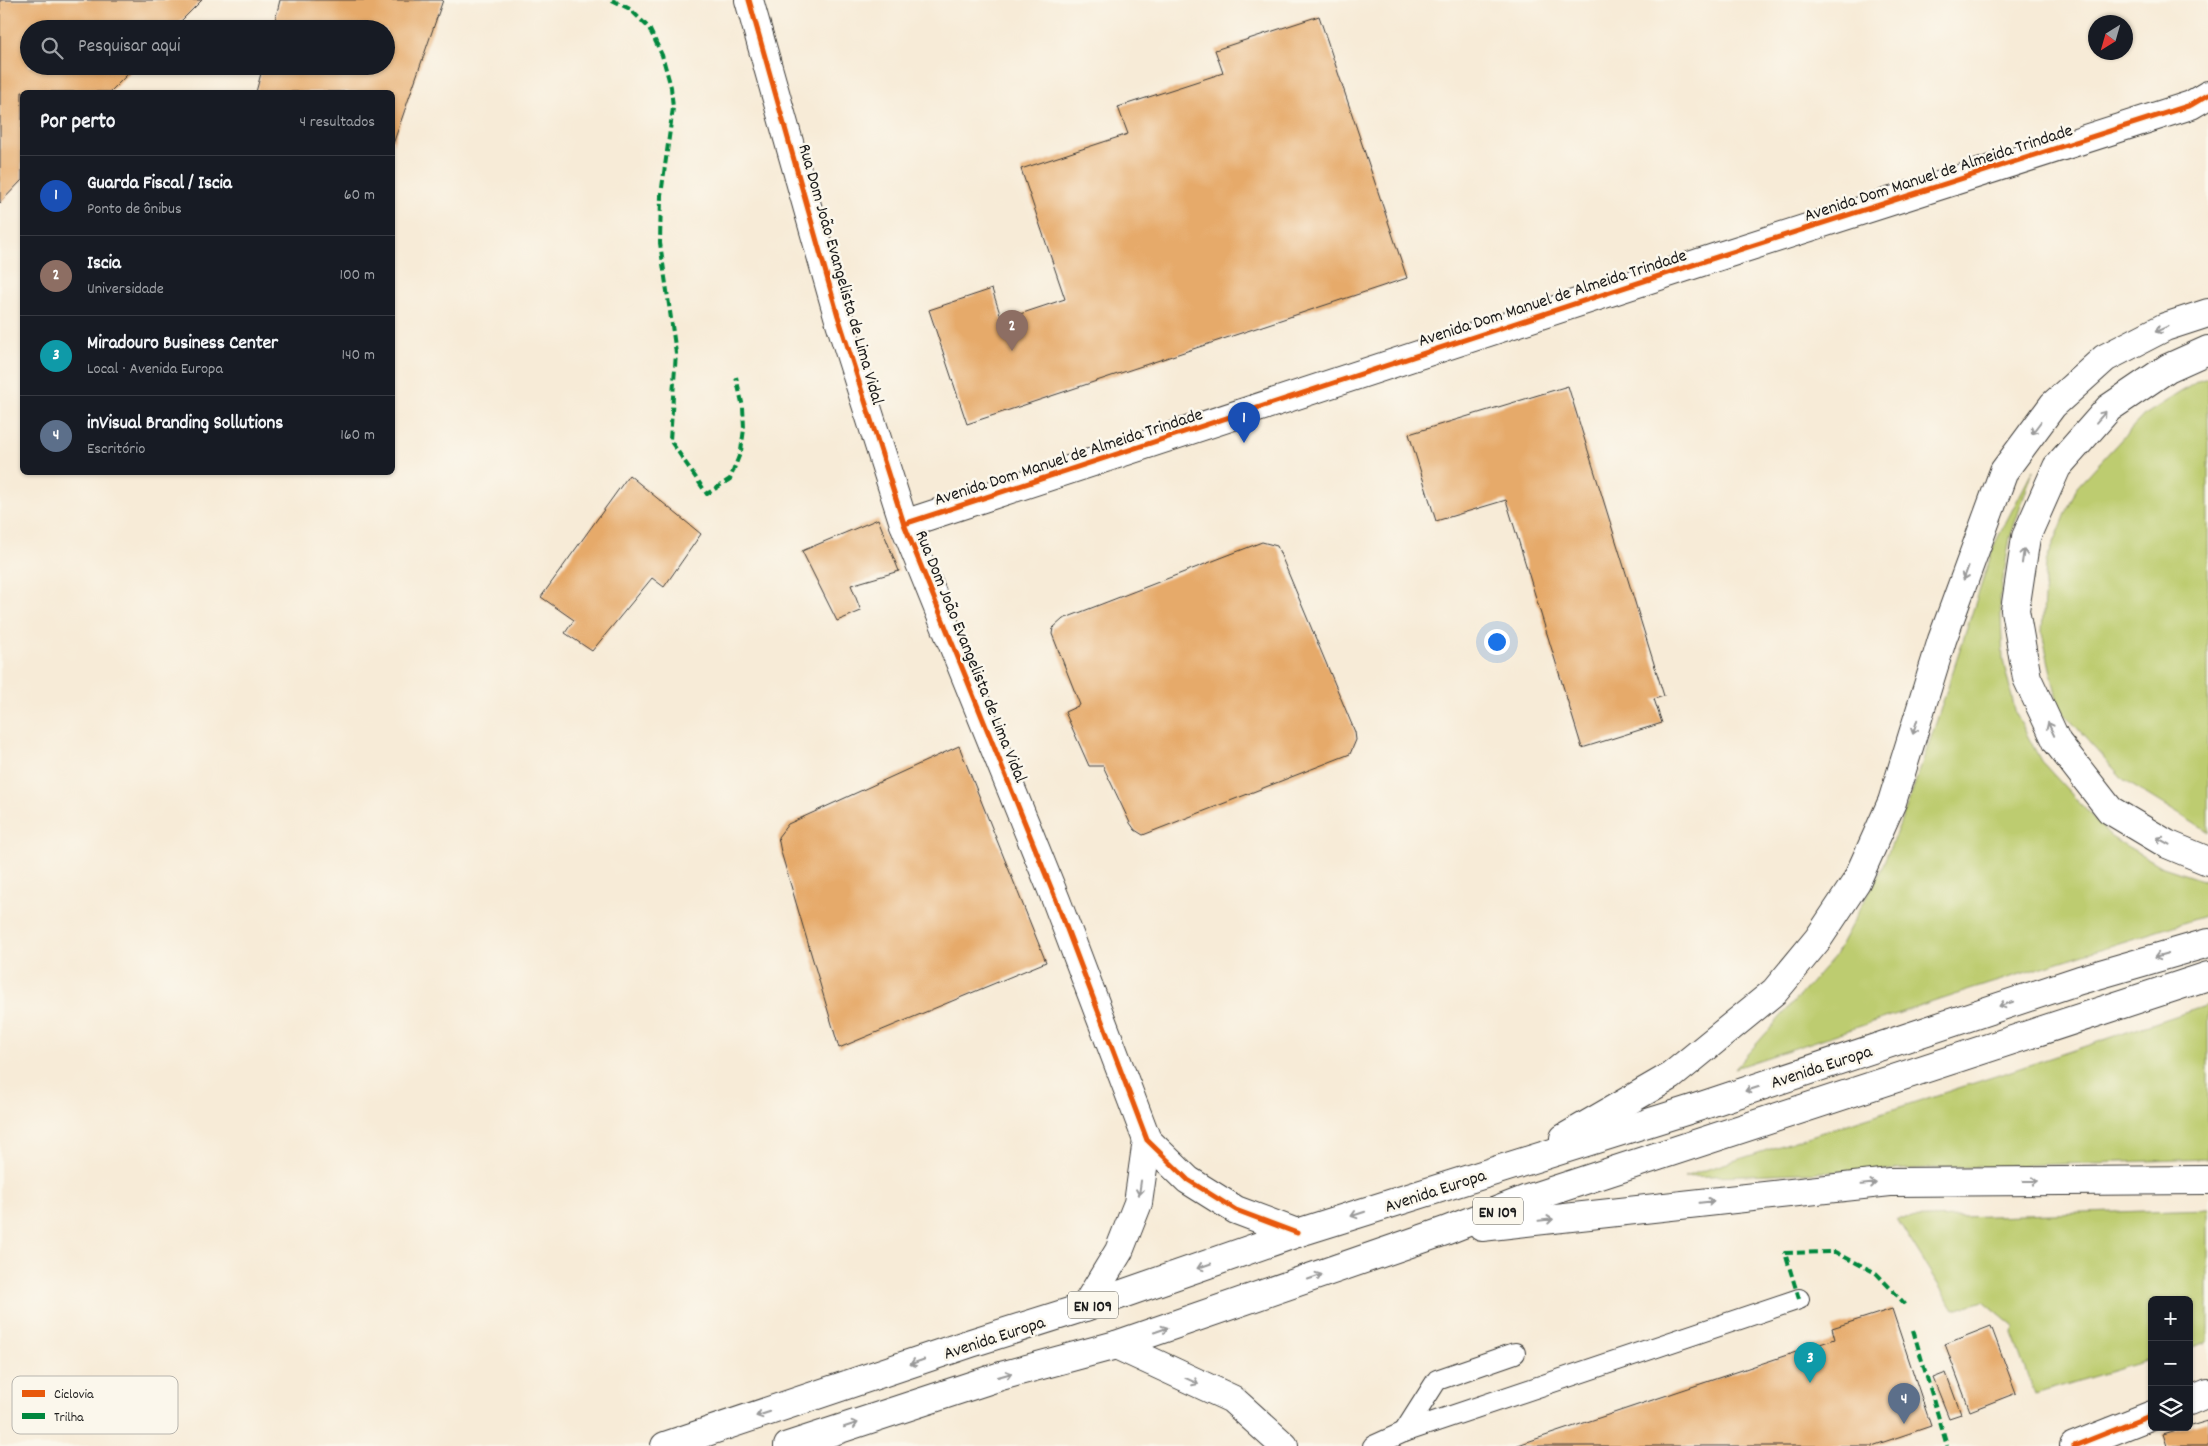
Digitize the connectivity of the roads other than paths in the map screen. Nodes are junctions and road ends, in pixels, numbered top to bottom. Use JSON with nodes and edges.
{"nodes":[{"id":1,"x":749,"y":0,"type":"edge"},
{"id":2,"x":2208,"y":95,"type":"edge"},
{"id":3,"x":2208,"y":313,"type":"edge"},
{"id":4,"x":2208,"y":350,"type":"edge"},
{"id":5,"x":904,"y":524,"type":"junction"},
{"id":6,"x":2208,"y":861,"type":"edge"},
{"id":7,"x":2208,"y":943,"type":"edge"},
{"id":8,"x":2208,"y":976,"type":"edge"},
{"id":9,"x":1147,"y":1140,"type":"junction"},
{"id":10,"x":1521,"y":1162,"type":"junction"},
{"id":11,"x":2208,"y":1180,"type":"edge"},
{"id":12,"x":1445,"y":1231,"type":"junction"},
{"id":13,"x":1297,"y":1233,"type":"junction"},
{"id":14,"x":1799,"y":1299,"type":"dead end"},
{"id":15,"x":1085,"y":1307,"type":"junction"},
{"id":16,"x":1116,"y":1346,"type":"junction"},
{"id":17,"x":1515,"y":1353,"type":"dead end"},
{"id":18,"x":2208,"y":1393,"type":"edge"},
{"id":19,"x":2193,"y":1399,"type":"edge"},
{"id":20,"x":2148,"y":1417,"type":"edge"},
{"id":21,"x":1404,"y":1432,"type":"junction"},
{"id":22,"x":665,"y":1446,"type":"edge"},
{"id":23,"x":788,"y":1446,"type":"edge"},
{"id":24,"x":1284,"y":1446,"type":"edge"},
{"id":25,"x":1373,"y":1446,"type":"edge"},
{"id":26,"x":2074,"y":1446,"type":"edge"}],
"edges":[{"from":1,"to":5,"type":"main road","name":"Rua Dom João Evangelista de Lima Vidal"},
{"from":2,"to":5,"type":"main road","name":"Avenida Dom Manuel de Almeida Trindade"},
{"from":3,"to":10,"type":"main road","one_way":true},
{"from":6,"to":4,"type":"main road","one_way":true},
{"from":5,"to":9,"type":"main road","name":"Rua Dom João Evangelista de Lima Vidal"},
{"from":7,"to":10,"type":"main road","name":"Avenida Europa","number":"EN 109","one_way":true},
{"from":8,"to":12,"type":"main road","name":"Avenida Europa","number":"EN 109"},
{"from":9,"to":13,"type":"main road"},
{"from":9,"to":15,"type":"main road","one_way":true},
{"from":10,"to":13,"type":"main road","name":"Avenida Europa","number":"EN 109","one_way":true},
{"from":12,"to":11,"type":"main road","one_way":true},
{"from":16,"to":12,"type":"main road","name":"Avenida Europa","number":"EN 109","one_way":true},
{"from":13,"to":15,"type":"main road","name":"Avenida Europa","number":"EN 109","one_way":true},
{"from":14,"to":21,"type":"lane"},
{"from":15,"to":22,"type":"main road","name":"Avenida Europa","number":"EN 109","one_way":true},
{"from":23,"to":16,"type":"main road","name":"Avenida Europa","number":"EN 109","one_way":true},
{"from":16,"to":24,"type":"main road","one_way":true},
{"from":17,"to":21,"type":"lane"},
{"from":18,"to":19,"type":"main road"},
{"from":20,"to":26,"type":"main road"},
{"from":21,"to":25,"type":"lane"}]}
